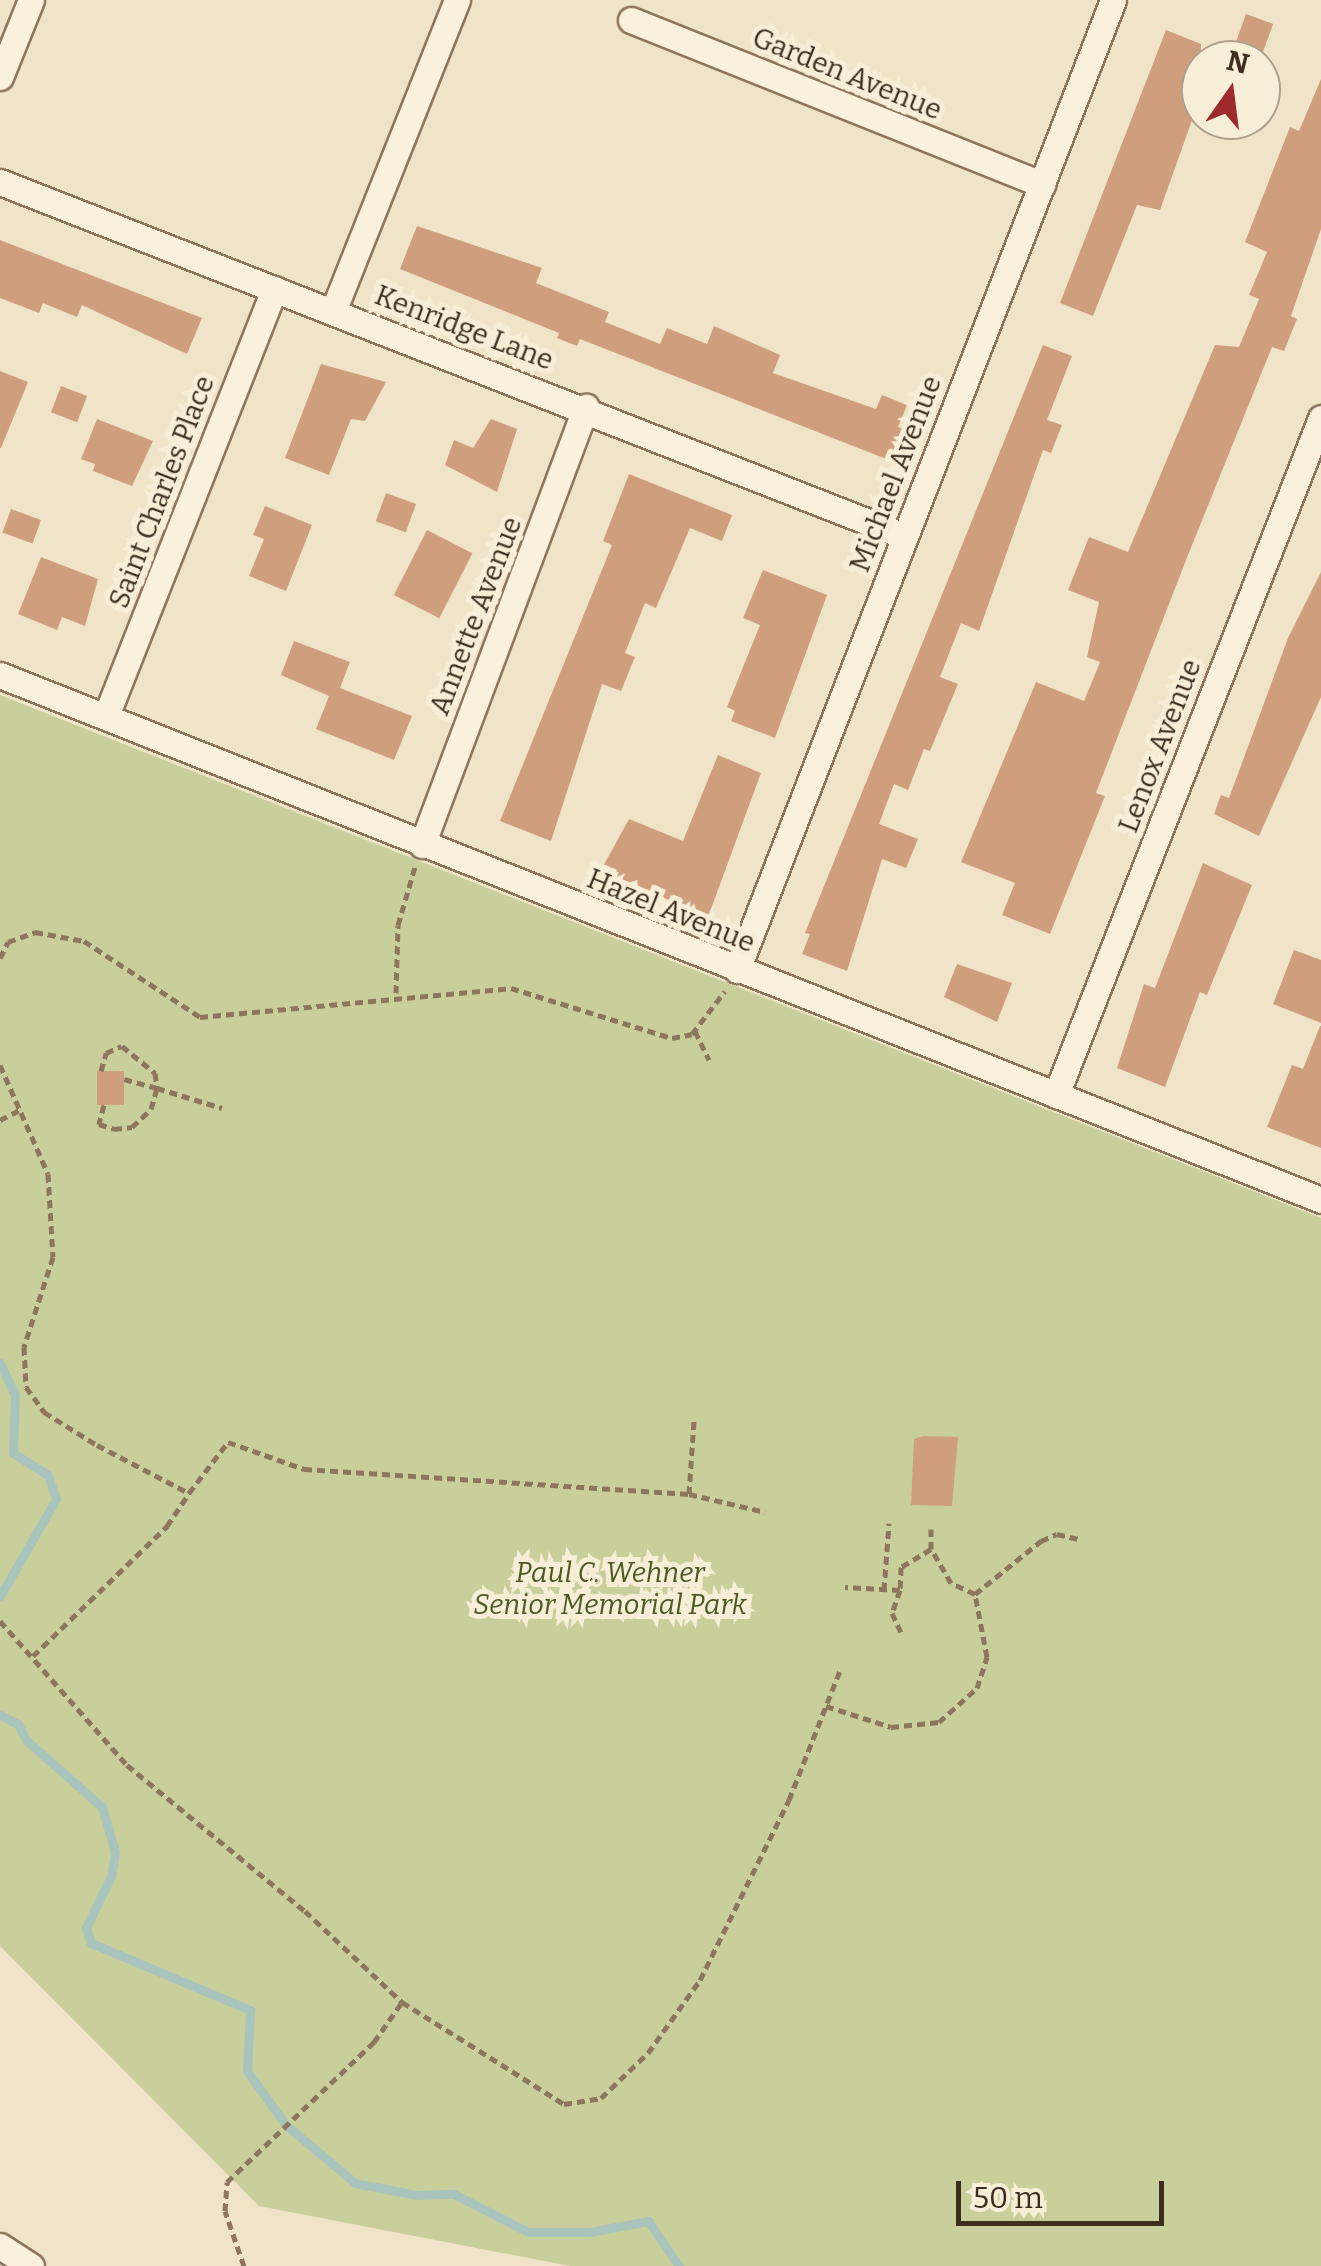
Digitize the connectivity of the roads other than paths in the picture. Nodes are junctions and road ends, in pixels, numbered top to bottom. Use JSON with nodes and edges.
{"nodes":[{"id":1,"x":32,"y":0,"type":"edge"},
{"id":2,"x":457,"y":0,"type":"edge"},
{"id":3,"x":1113,"y":0,"type":"edge"},
{"id":4,"x":630,"y":20,"type":"dead end"},
{"id":5,"x":0,"y":77,"type":"edge"},
{"id":6,"x":0,"y":182,"type":"edge"},
{"id":7,"x":1042,"y":184,"type":"junction"},
{"id":8,"x":274,"y":289,"type":"junction"},
{"id":9,"x":334,"y":309,"type":"junction"},
{"id":10,"x":586,"y":408,"type":"junction"},
{"id":11,"x":1321,"y":418,"type":"edge"},
{"id":12,"x":904,"y":536,"type":"junction"},
{"id":13,"x":0,"y":675,"type":"edge"},
{"id":14,"x":106,"y":716,"type":"junction"},
{"id":15,"x":422,"y":845,"type":"junction"},
{"id":16,"x":737,"y":970,"type":"junction"},
{"id":17,"x":1056,"y":1096,"type":"junction"},
{"id":18,"x":1321,"y":1200,"type":"edge"},
{"id":19,"x":0,"y":2246,"type":"edge"},
{"id":20,"x":31,"y":2266,"type":"edge"}],
"edges":[{"from":1,"to":5,"type":"street"},
{"from":2,"to":9,"type":"street"},
{"from":3,"to":7,"type":"street","name":"Michael Avenue"},
{"from":4,"to":7,"type":"street","name":"Garden Avenue"},
{"from":6,"to":8,"type":"street","name":"Kenridge Lane"},
{"from":7,"to":12,"type":"street","name":"Michael Avenue"},
{"from":8,"to":9,"type":"street","name":"Kenridge Lane"},
{"from":8,"to":14,"type":"street","name":"Saint Charles Place"},
{"from":9,"to":10,"type":"street","name":"Kenridge Lane"},
{"from":10,"to":12,"type":"street","name":"Kenridge Lane"},
{"from":10,"to":15,"type":"street","name":"Annette Avenue"},
{"from":11,"to":17,"type":"street","name":"Lenox Avenue"},
{"from":12,"to":16,"type":"street","name":"Michael Avenue"},
{"from":13,"to":14,"type":"street","name":"Hazel Avenue"},
{"from":14,"to":15,"type":"street","name":"Hazel Avenue"},
{"from":15,"to":16,"type":"street","name":"Hazel Avenue"},
{"from":16,"to":17,"type":"street","name":"Hazel Avenue"},
{"from":17,"to":18,"type":"street","name":"Hazel Avenue"},
{"from":19,"to":20,"type":"street"}]}
